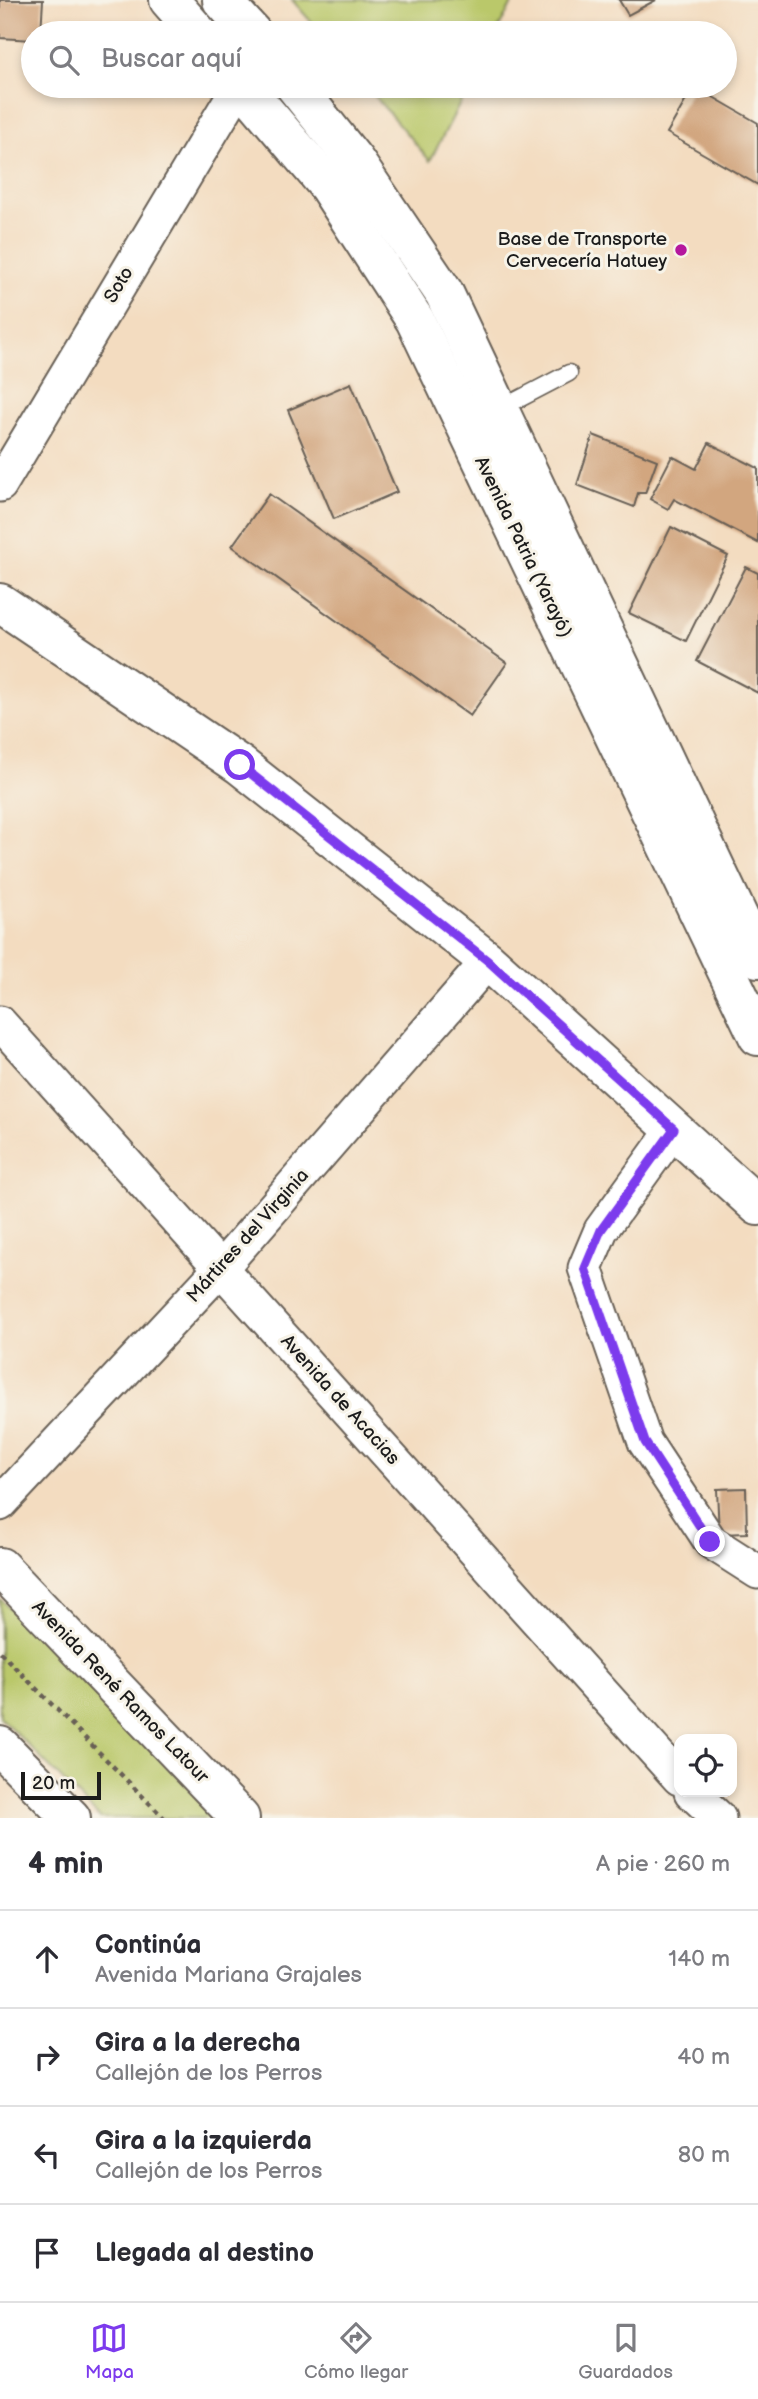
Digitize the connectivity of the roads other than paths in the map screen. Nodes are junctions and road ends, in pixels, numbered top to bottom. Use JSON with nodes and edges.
{"nodes":[{"id":1,"x":169,"y":0,"type":"edge"},
{"id":2,"x":222,"y":0,"type":"edge"},
{"id":3,"x":187,"y":21,"type":"edge"},
{"id":4,"x":241,"y":21,"type":"edge"},
{"id":5,"x":234,"y":98,"type":"edge"},
{"id":6,"x":251,"y":98,"type":"edge"},
{"id":7,"x":305,"y":98,"type":"edge"},
{"id":8,"x":569,"y":373,"type":"dead end"},
{"id":9,"x":500,"y":409,"type":"junction"},
{"id":10,"x":0,"y":485,"type":"edge"},
{"id":11,"x":0,"y":603,"type":"edge"},
{"id":12,"x":758,"y":958,"type":"edge"},
{"id":13,"x":488,"y":961,"type":"junction"},
{"id":14,"x":0,"y":1023,"type":"edge"},
{"id":15,"x":758,"y":1036,"type":"edge"},
{"id":16,"x":674,"y":1129,"type":"junction"},
{"id":17,"x":758,"y":1206,"type":"edge"},
{"id":18,"x":222,"y":1268,"type":"junction"},
{"id":19,"x":0,"y":1504,"type":"edge"},
{"id":20,"x":0,"y":1567,"type":"edge"},
{"id":21,"x":758,"y":1572,"type":"edge"},
{"id":22,"x":0,"y":1746,"type":"edge"},
{"id":23,"x":674,"y":1773,"type":"edge"},
{"id":24,"x":696,"y":1797,"type":"edge"},
{"id":25,"x":71,"y":1818,"type":"edge"},
{"id":26,"x":240,"y":1818,"type":"edge"},
{"id":27,"x":719,"y":1818,"type":"edge"}],
"edges":[{"from":1,"to":3,"type":"main road"},
{"from":2,"to":4,"type":"main road"},
{"from":5,"to":10,"type":"street","name":"Soto"},
{"from":6,"to":15,"type":"main road","name":"Avenida Patria (Yarayó)"},
{"from":7,"to":9,"type":"main road","name":"Avenida Patria (Yarayó)"},
{"from":8,"to":9,"type":"lane"},
{"from":9,"to":12,"type":"main road","name":"Avenida Patria (Yarayó)"},
{"from":11,"to":13,"type":"main road"},
{"from":13,"to":16,"type":"main road"},
{"from":13,"to":18,"type":"street","name":"Mártires del Virginia"},
{"from":14,"to":18,"type":"street","name":"Avenida de Acacias"},
{"from":16,"to":17,"type":"main road"},
{"from":16,"to":21,"type":"street"},
{"from":18,"to":19,"type":"street","name":"Mártires del Virginia"},
{"from":18,"to":23,"type":"street","name":"Avenida de Acacias"},
{"from":20,"to":26,"type":"main road","name":"Avenida René Ramos Latour"},
{"from":22,"to":25,"type":"main road"},
{"from":24,"to":27,"type":"street"}]}
